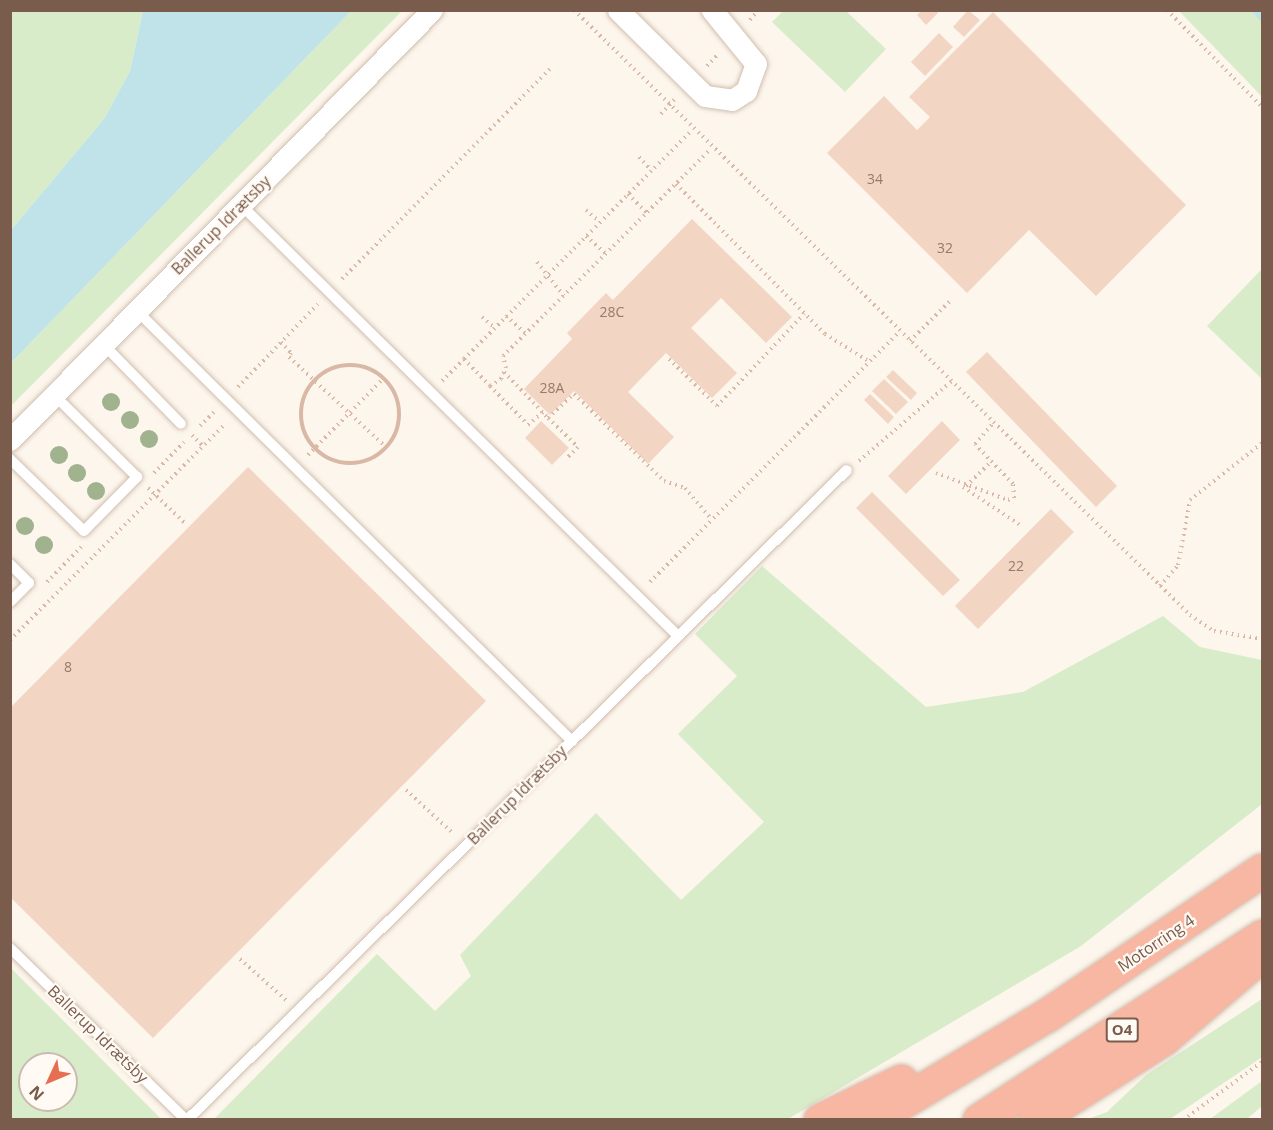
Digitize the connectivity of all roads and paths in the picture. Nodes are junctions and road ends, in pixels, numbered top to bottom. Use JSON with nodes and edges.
{"nodes":[{"id":1,"x":432,"y":10,"type":"edge"},
{"id":2,"x":574,"y":10,"type":"edge"},
{"id":3,"x":618,"y":10,"type":"edge"},
{"id":4,"x":712,"y":10,"type":"edge"},
{"id":5,"x":1167,"y":10,"type":"edge"},
{"id":6,"x":550,"y":69,"type":"dead end"},
{"id":7,"x":1263,"y":107,"type":"edge"},
{"id":8,"x":692,"y":130,"type":"junction"},
{"id":9,"x":711,"y":149,"type":"junction"},
{"id":10,"x":639,"y":157,"type":"dead end"},
{"id":11,"x":651,"y":170,"type":"junction"},
{"id":12,"x":676,"y":184,"type":"junction"},
{"id":13,"x":628,"y":194,"type":"junction"},
{"id":14,"x":241,"y":204,"type":"junction"},
{"id":15,"x":586,"y":210,"type":"dead end"},
{"id":16,"x":647,"y":213,"type":"junction"},
{"id":17,"x":600,"y":222,"type":"junction"},
{"id":18,"x":586,"y":236,"type":"junction"},
{"id":19,"x":606,"y":254,"type":"junction"},
{"id":20,"x":537,"y":262,"type":"dead end"},
{"id":21,"x":545,"y":277,"type":"junction"},
{"id":22,"x":329,"y":292,"type":"junction"},
{"id":23,"x":564,"y":296,"type":"junction"},
{"id":24,"x":952,"y":298,"type":"dead end"},
{"id":25,"x":137,"y":311,"type":"junction"},
{"id":26,"x":804,"y":314,"type":"junction"},
{"id":27,"x":506,"y":316,"type":"junction"},
{"id":28,"x":482,"y":317,"type":"dead end"},
{"id":29,"x":495,"y":328,"type":"junction"},
{"id":30,"x":900,"y":331,"type":"junction"},
{"id":31,"x":526,"y":334,"type":"junction"},
{"id":32,"x":910,"y":341,"type":"junction"},
{"id":33,"x":281,"y":342,"type":"junction"},
{"id":34,"x":104,"y":345,"type":"junction"},
{"id":35,"x":464,"y":359,"type":"junction"},
{"id":36,"x":669,"y":359,"type":"dead end"},
{"id":37,"x":870,"y":362,"type":"junction"},
{"id":38,"x":392,"y":371,"type":"dead end"},
{"id":39,"x":504,"y":372,"type":"junction"},
{"id":40,"x":384,"y":379,"type":"junction"},
{"id":41,"x":314,"y":381,"type":"junction"},
{"id":42,"x":952,"y":381,"type":"junction"},
{"id":43,"x":490,"y":386,"type":"junction"},
{"id":44,"x":431,"y":392,"type":"junction"},
{"id":45,"x":54,"y":395,"type":"junction"},
{"id":46,"x":238,"y":411,"type":"junction"},
{"id":47,"x":543,"y":412,"type":"junction"},
{"id":48,"x":349,"y":414,"type":"junction"},
{"id":49,"x":548,"y":418,"type":"junction"},
{"id":50,"x":994,"y":422,"type":"junction"},
{"id":51,"x":181,"y":424,"type":"dead end"},
{"id":52,"x":10,"y":440,"type":"edge"},
{"id":53,"x":1263,"y":443,"type":"edge"},
{"id":54,"x":315,"y":447,"type":"junction"},
{"id":55,"x":387,"y":447,"type":"junction"},
{"id":56,"x":306,"y":456,"type":"dead end"},
{"id":57,"x":568,"y":457,"type":"dead end"},
{"id":58,"x":10,"y":459,"type":"edge"},
{"id":59,"x":992,"y":461,"type":"junction"},
{"id":60,"x":847,"y":470,"type":"joint"},
{"id":61,"x":936,"y":473,"type":"dead end"},
{"id":62,"x":959,"y":485,"type":"junction"},
{"id":63,"x":965,"y":487,"type":"junction"},
{"id":64,"x":161,"y":500,"type":"dead end"},
{"id":65,"x":712,"y":520,"type":"junction"},
{"id":66,"x":186,"y":524,"type":"dead end"},
{"id":67,"x":1020,"y":525,"type":"dead end"},
{"id":68,"x":10,"y":564,"type":"edge"},
{"id":69,"x":1160,"y":586,"type":"junction"},
{"id":70,"x":637,"y":596,"type":"junction"},
{"id":71,"x":10,"y":602,"type":"edge"},
{"id":72,"x":678,"y":636,"type":"junction"},
{"id":73,"x":1263,"y":639,"type":"edge"},
{"id":74,"x":10,"y":640,"type":"edge"},
{"id":75,"x":572,"y":741,"type":"junction"},
{"id":76,"x":406,"y":790,"type":"dead end"},
{"id":77,"x":446,"y":827,"type":"dead end"},
{"id":78,"x":1263,"y":870,"type":"edge"},
{"id":79,"x":1263,"y":936,"type":"edge"},
{"id":80,"x":10,"y":948,"type":"edge"},
{"id":81,"x":1263,"y":954,"type":"edge"},
{"id":82,"x":240,"y":959,"type":"dead end"},
{"id":83,"x":278,"y":993,"type":"dead end"},
{"id":84,"x":1047,"y":1015,"type":"junction"},
{"id":85,"x":1263,"y":1062,"type":"edge"},
{"id":86,"x":187,"y":1119,"type":"edge"},
{"id":87,"x":820,"y":1119,"type":"edge"},
{"id":88,"x":872,"y":1119,"type":"edge"},
{"id":89,"x":979,"y":1119,"type":"edge"},
{"id":90,"x":1035,"y":1119,"type":"edge"},
{"id":91,"x":1183,"y":1119,"type":"edge"}],
"edges":[{"from":1,"to":14,"type":"street","name":"Ballerup Idrætsby"},
{"from":2,"to":8,"type":"path"},
{"from":3,"to":4,"type":"street"},
{"from":5,"to":7,"type":"path"},
{"from":6,"to":22,"type":"path"},
{"from":8,"to":9,"type":"path"},
{"from":8,"to":11,"type":"path"},
{"from":9,"to":12,"type":"path"},
{"from":9,"to":30,"type":"path"},
{"from":10,"to":11,"type":"path"},
{"from":11,"to":13,"type":"path"},
{"from":12,"to":16,"type":"path"},
{"from":12,"to":26,"type":"path"},
{"from":13,"to":16,"type":"path"},
{"from":13,"to":17,"type":"path"},
{"from":14,"to":22,"type":"lane"},
{"from":14,"to":25,"type":"street","name":"Ballerup Idrætsby"},
{"from":15,"to":17,"type":"path"},
{"from":16,"to":19,"type":"path"},
{"from":17,"to":18,"type":"path"},
{"from":18,"to":19,"type":"path"},
{"from":18,"to":21,"type":"path"},
{"from":19,"to":23,"type":"path"},
{"from":20,"to":21,"type":"path"},
{"from":21,"to":23,"type":"path"},
{"from":21,"to":27,"type":"path"},
{"from":22,"to":33,"type":"path"},
{"from":22,"to":44,"type":"lane"},
{"from":23,"to":31,"type":"path"},
{"from":24,"to":32,"type":"path"},
{"from":25,"to":34,"type":"street","name":"Ballerup Idrætsby"},
{"from":25,"to":46,"type":"lane"},
{"from":26,"to":36,"type":"path"},
{"from":26,"to":37,"type":"path"},
{"from":27,"to":29,"type":"path"},
{"from":27,"to":31,"type":"path"},
{"from":28,"to":29,"type":"path"},
{"from":29,"to":35,"type":"path"},
{"from":30,"to":32,"type":"path"},
{"from":30,"to":37,"type":"path"},
{"from":31,"to":39,"type":"path"},
{"from":32,"to":42,"type":"path"},
{"from":33,"to":41,"type":"path"},
{"from":33,"to":46,"type":"path"},
{"from":34,"to":45,"type":"street","name":"Ballerup Idrætsby"},
{"from":34,"to":51,"type":"lane"},
{"from":35,"to":43,"type":"path"},
{"from":35,"to":44,"type":"path"},
{"from":37,"to":65,"type":"path"},
{"from":38,"to":40,"type":"path"},
{"from":39,"to":43,"type":"path"},
{"from":39,"to":47,"type":"path"},
{"from":40,"to":41,"type":"path"},
{"from":40,"to":48,"type":"path"},
{"from":40,"to":55,"type":"path"},
{"from":41,"to":48,"type":"path"},
{"from":41,"to":54,"type":"path"},
{"from":42,"to":50,"type":"path"},
{"from":42,"to":60,"type":"path"},
{"from":43,"to":47,"type":"path"},
{"from":44,"to":70,"type":"lane"},
{"from":45,"to":52,"type":"street","name":"Ballerup Idrætsby"},
{"from":45,"to":58,"type":"lane"},
{"from":46,"to":74,"type":"path"},
{"from":46,"to":75,"type":"lane"},
{"from":47,"to":49,"type":"path"},
{"from":48,"to":54,"type":"path"},
{"from":48,"to":55,"type":"path"},
{"from":49,"to":57,"type":"path"},
{"from":49,"to":65,"type":"path"},
{"from":50,"to":59,"type":"path"},
{"from":50,"to":69,"type":"path"},
{"from":53,"to":69,"type":"path"},
{"from":54,"to":55,"type":"path"},
{"from":54,"to":56,"type":"path"},
{"from":59,"to":63,"type":"path"},
{"from":59,"to":63,"type":"path"},
{"from":60,"to":72,"type":"lane","name":"Ballerup Idrætsby"},
{"from":61,"to":62,"type":"path"},
{"from":62,"to":63,"type":"path"},
{"from":62,"to":67,"type":"path"},
{"from":64,"to":66,"type":"path"},
{"from":65,"to":70,"type":"path"},
{"from":68,"to":71,"type":"lane"},
{"from":69,"to":73,"type":"path"},
{"from":70,"to":72,"type":"lane"},
{"from":72,"to":75,"type":"lane","name":"Ballerup Idrætsby"},
{"from":75,"to":86,"type":"lane","name":"Ballerup Idrætsby"},
{"from":76,"to":77,"type":"path"},
{"from":78,"to":84,"type":"highway","name":"Motorring 4"},
{"from":79,"to":89,"type":"highway","number":"O4"},
{"from":80,"to":86,"type":"lane","name":"Ballerup Idrætsby"},
{"from":81,"to":90,"type":"highway"},
{"from":82,"to":83,"type":"path"},
{"from":84,"to":87,"type":"highway"},
{"from":84,"to":88,"type":"highway"},
{"from":85,"to":91,"type":"path"}]}
